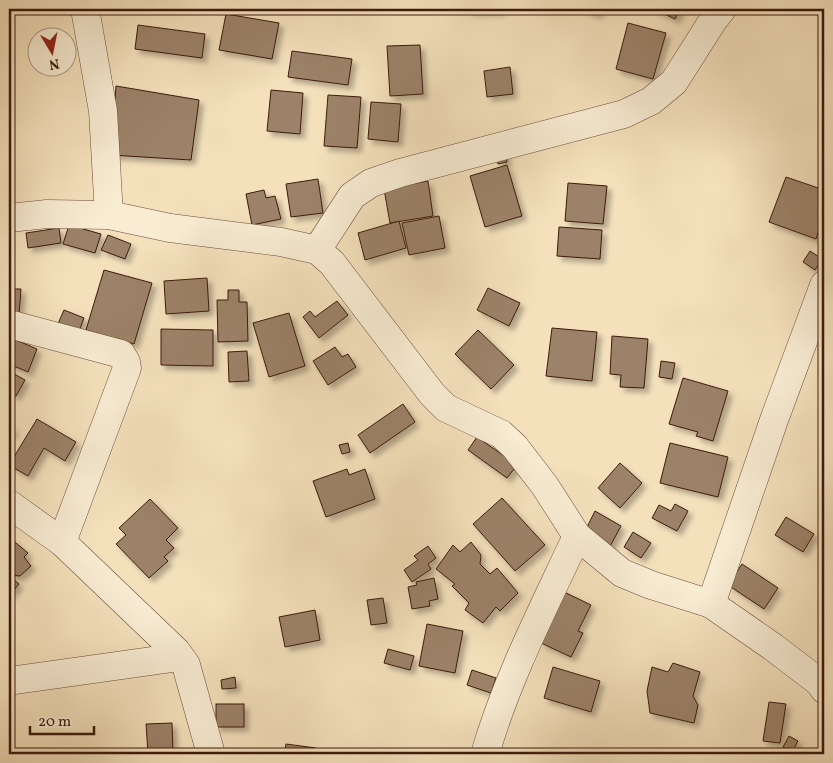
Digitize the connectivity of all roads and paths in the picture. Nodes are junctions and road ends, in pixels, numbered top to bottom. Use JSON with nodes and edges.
{"nodes":[{"id":1,"x":85,"y":9,"type":"edge"},
{"id":2,"x":722,"y":9,"type":"edge"},
{"id":3,"x":109,"y":215,"type":"junction"},
{"id":4,"x":9,"y":218,"type":"edge"},
{"id":5,"x":316,"y":250,"type":"junction"},
{"id":6,"x":824,"y":285,"type":"edge"},
{"id":7,"x":9,"y":324,"type":"edge"},
{"id":8,"x":9,"y":504,"type":"edge"},
{"id":9,"x":577,"y":536,"type":"junction"},
{"id":10,"x":62,"y":542,"type":"junction"},
{"id":11,"x":711,"y":604,"type":"junction"},
{"id":12,"x":180,"y":658,"type":"junction"},
{"id":13,"x":9,"y":681,"type":"edge"},
{"id":14,"x":824,"y":689,"type":"edge"},
{"id":15,"x":211,"y":754,"type":"edge"},
{"id":16,"x":485,"y":754,"type":"edge"}],
"edges":[{"from":1,"to":3,"type":"street"},
{"from":2,"to":5,"type":"street"},
{"from":3,"to":4,"type":"street"},
{"from":3,"to":5,"type":"street"},
{"from":5,"to":9,"type":"street"},
{"from":6,"to":11,"type":"street"},
{"from":7,"to":10,"type":"street"},
{"from":8,"to":10,"type":"street"},
{"from":9,"to":11,"type":"street"},
{"from":9,"to":16,"type":"street"},
{"from":10,"to":12,"type":"street"},
{"from":11,"to":14,"type":"street"},
{"from":12,"to":13,"type":"street"},
{"from":12,"to":15,"type":"street"}]}
